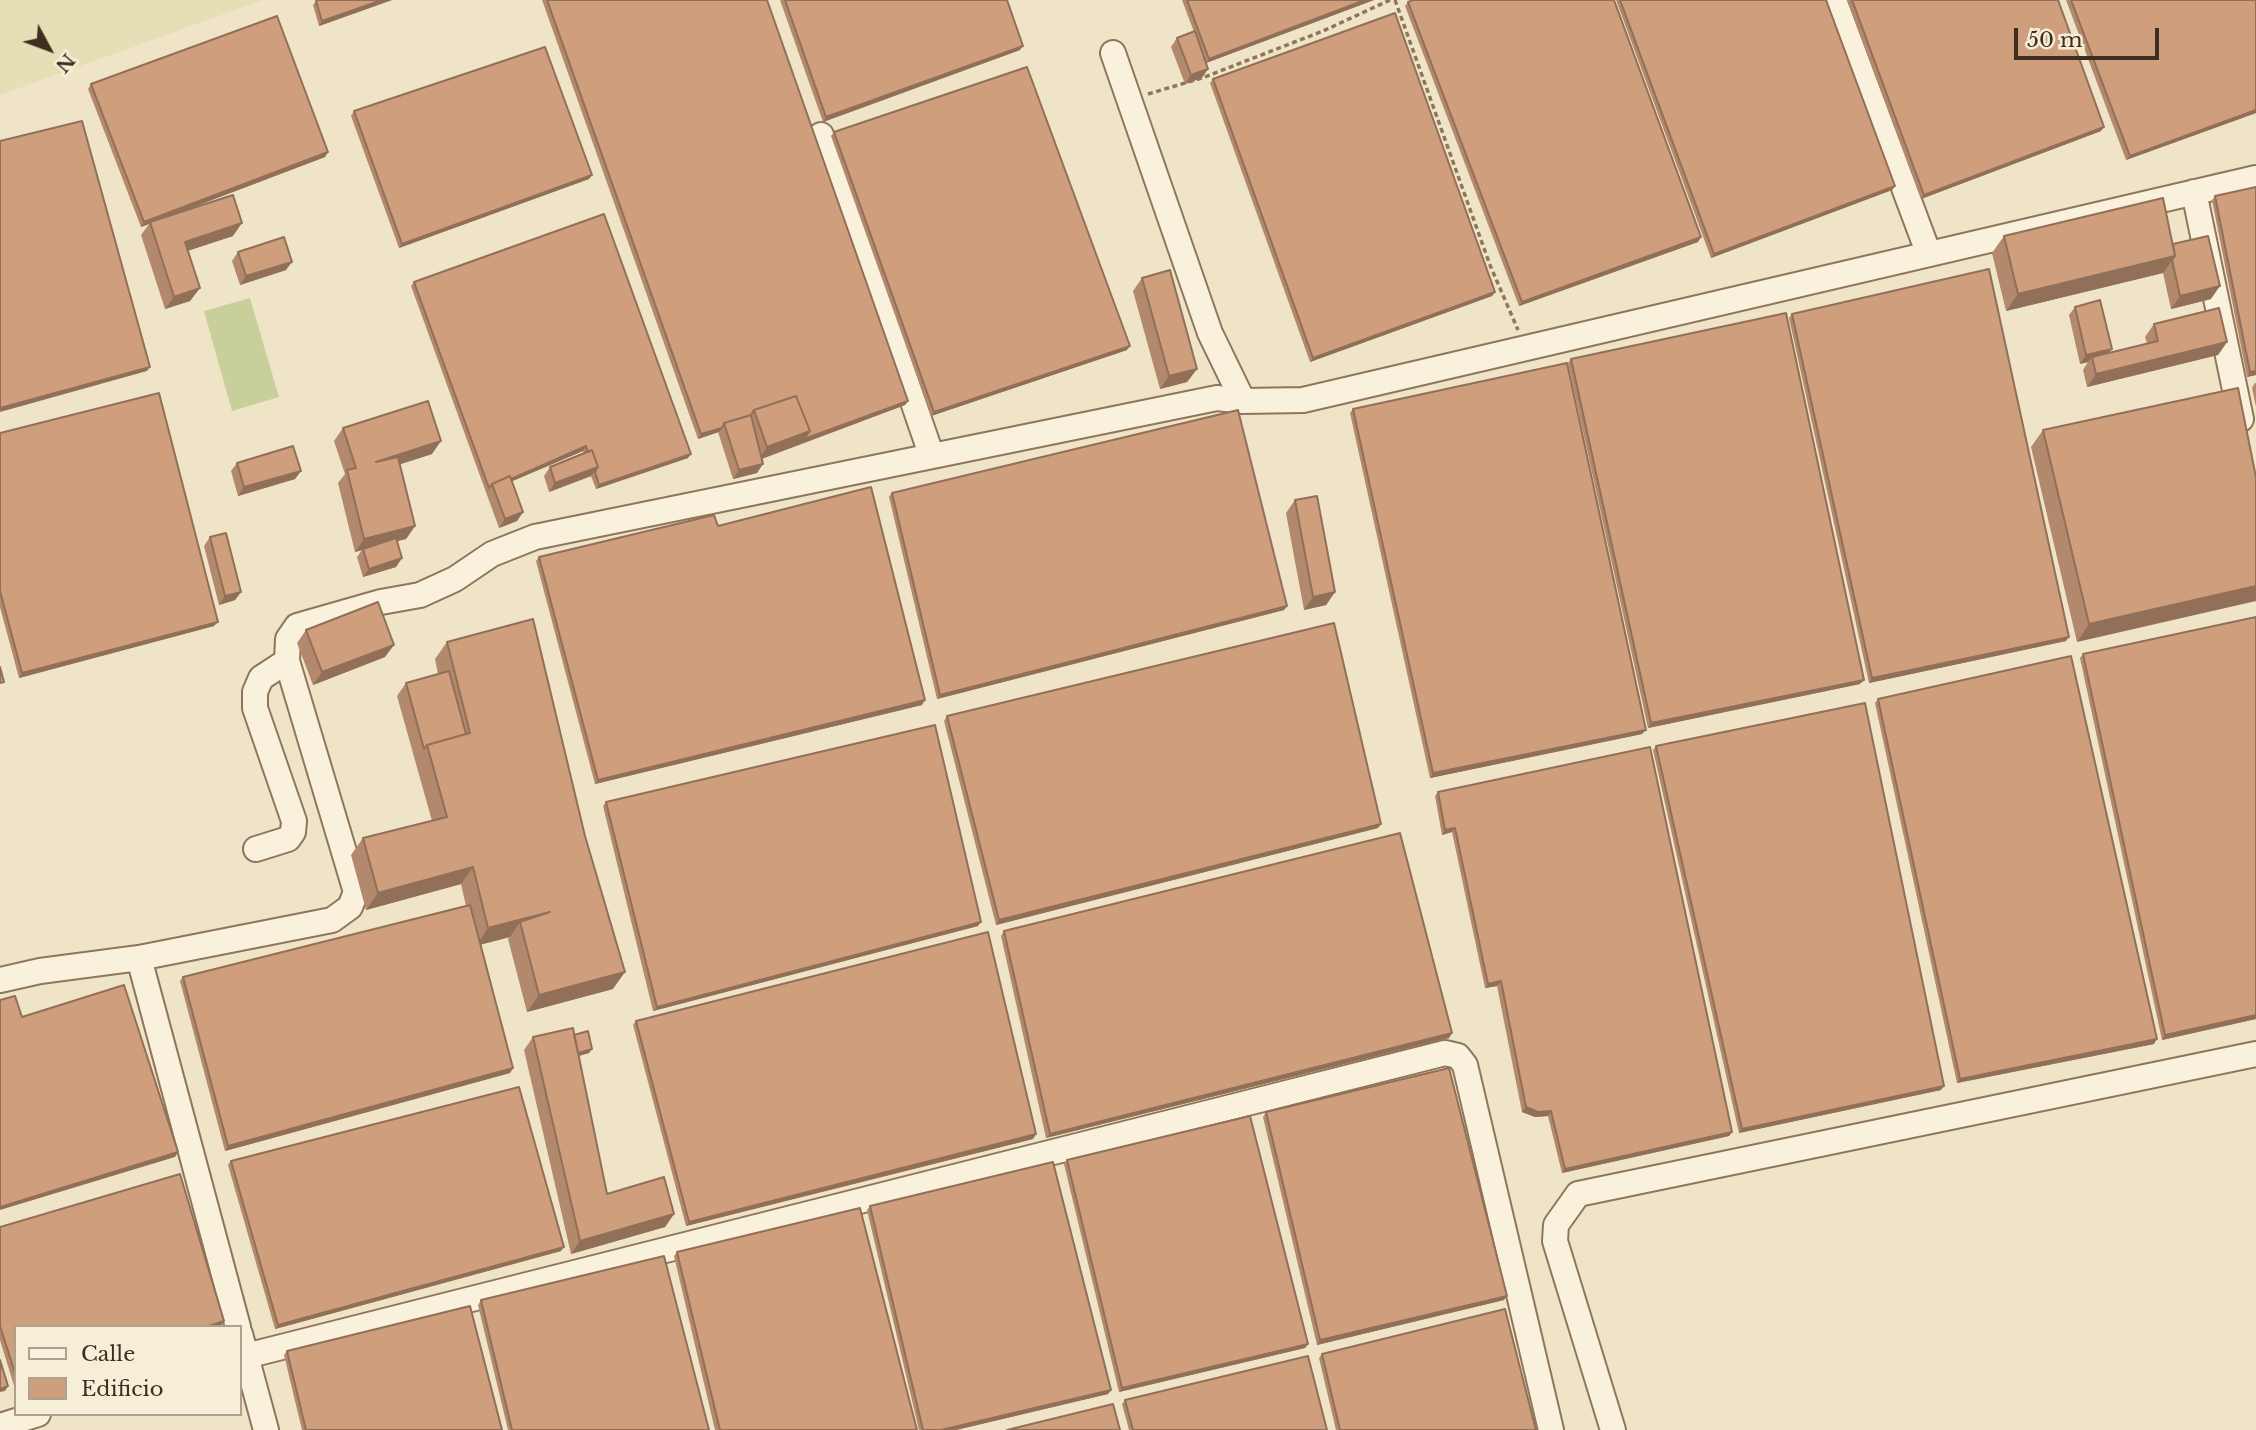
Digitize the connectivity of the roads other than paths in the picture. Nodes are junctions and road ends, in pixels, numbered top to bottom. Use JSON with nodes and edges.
{"nodes":[{"id":1,"x":1834,"y":0,"type":"edge"},
{"id":2,"x":1114,"y":53,"type":"dead end"},
{"id":3,"x":821,"y":135,"type":"dead end"},
{"id":4,"x":2256,"y":178,"type":"edge"},
{"id":5,"x":2194,"y":192,"type":"junction"},
{"id":6,"x":1928,"y":252,"type":"junction"},
{"id":7,"x":1243,"y":401,"type":"junction"},
{"id":8,"x":2245,"y":437,"type":"edge"},
{"id":9,"x":931,"y":454,"type":"junction"},
{"id":10,"x":287,"y":661,"type":"junction"},
{"id":11,"x":256,"y":849,"type":"dead end"},
{"id":12,"x":139,"y":958,"type":"junction"},
{"id":13,"x":0,"y":980,"type":"edge"},
{"id":14,"x":2256,"y":1054,"type":"edge"},
{"id":15,"x":237,"y":1325,"type":"edge"},
{"id":16,"x":242,"y":1349,"type":"edge"},
{"id":17,"x":32,"y":1416,"type":"edge"},
{"id":18,"x":0,"y":1426,"type":"edge"},
{"id":19,"x":266,"y":1430,"type":"edge"},
{"id":20,"x":1551,"y":1430,"type":"edge"},
{"id":21,"x":1613,"y":1430,"type":"edge"}],
"edges":[{"from":1,"to":6,"type":"street"},
{"from":2,"to":7,"type":"street"},
{"from":3,"to":9,"type":"street"},
{"from":4,"to":5,"type":"street"},
{"from":5,"to":6,"type":"street"},
{"from":5,"to":8,"type":"street"},
{"from":6,"to":7,"type":"street"},
{"from":7,"to":9,"type":"street"},
{"from":9,"to":10,"type":"street"},
{"from":10,"to":11,"type":"street"},
{"from":10,"to":12,"type":"street"},
{"from":12,"to":13,"type":"street"},
{"from":12,"to":15,"type":"street"},
{"from":14,"to":21,"type":"street"},
{"from":16,"to":19,"type":"street"},
{"from":16,"to":20,"type":"street"},
{"from":17,"to":18,"type":"street"}]}
